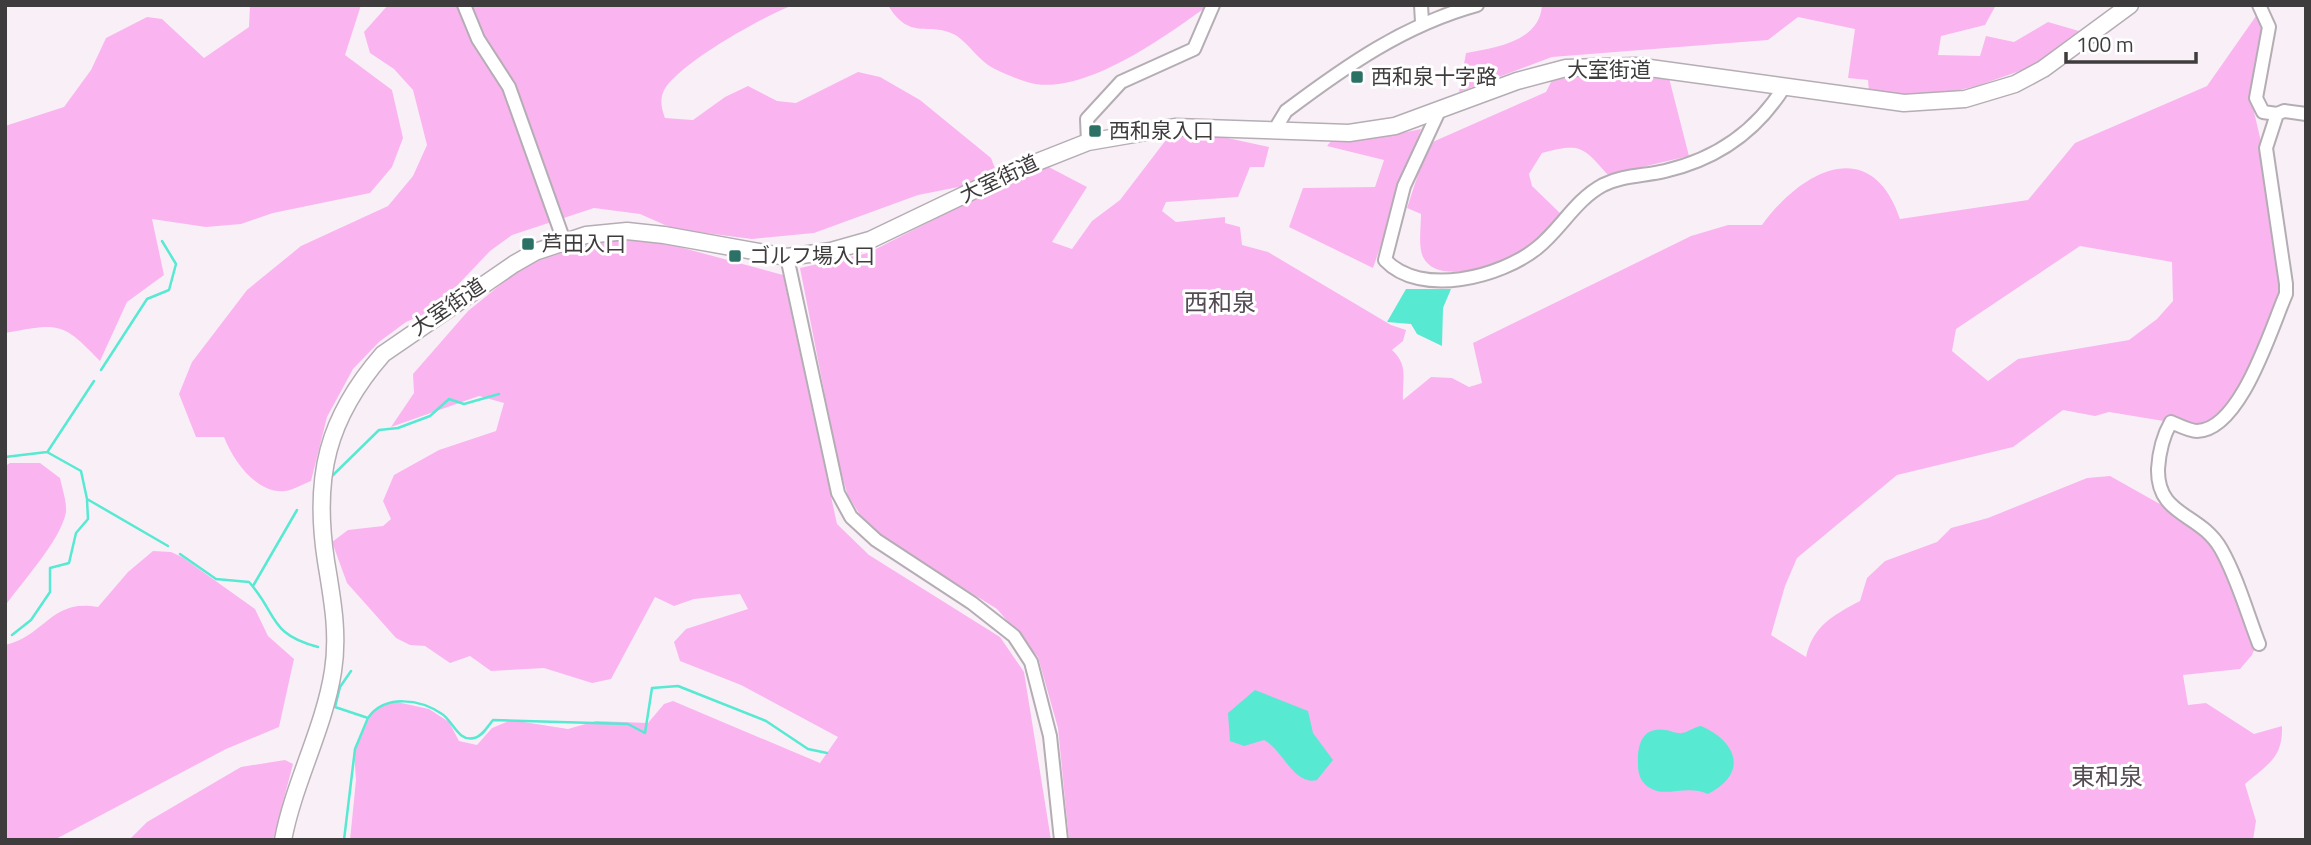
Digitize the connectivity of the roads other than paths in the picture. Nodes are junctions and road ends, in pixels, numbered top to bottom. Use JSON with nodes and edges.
{"nodes":[{"id":1,"x":464,"y":5,"type":"edge"},
{"id":2,"x":1213,"y":5,"type":"edge"},
{"id":3,"x":1421,"y":5,"type":"edge"},
{"id":4,"x":1477,"y":5,"type":"edge"},
{"id":5,"x":2130,"y":5,"type":"edge"},
{"id":6,"x":2259,"y":5,"type":"edge"},
{"id":7,"x":1422,"y":23,"type":"junction"},
{"id":8,"x":1784,"y":87,"type":"junction"},
{"id":9,"x":1438,"y":113,"type":"junction"},
{"id":10,"x":2277,"y":114,"type":"junction"},
{"id":11,"x":2306,"y":114,"type":"edge"},
{"id":12,"x":1274,"y":131,"type":"junction"},
{"id":13,"x":1088,"y":142,"type":"junction"},
{"id":14,"x":564,"y":241,"type":"junction"},
{"id":15,"x":787,"y":257,"type":"junction"},
{"id":16,"x":2259,"y":643,"type":"dead end"},
{"id":17,"x":283,"y":840,"type":"edge"},
{"id":18,"x":1061,"y":840,"type":"edge"}],
"edges":[{"from":1,"to":14,"type":"street"},
{"from":2,"to":13,"type":"street"},
{"from":3,"to":7,"type":"street"},
{"from":4,"to":7,"type":"street"},
{"from":5,"to":8,"type":"main road","name":"大室街道"},
{"from":6,"to":10,"type":"street"},
{"from":7,"to":12,"type":"street"},
{"from":8,"to":9,"type":"main road","name":"大室街道"},
{"from":8,"to":9,"type":"street"},
{"from":9,"to":12,"type":"main road","name":"大室街道"},
{"from":10,"to":11,"type":"street"},
{"from":10,"to":16,"type":"street"},
{"from":12,"to":13,"type":"main road","name":"大室街道"},
{"from":13,"to":15,"type":"main road","name":"大室街道"},
{"from":14,"to":15,"type":"main road","name":"大室街道"},
{"from":14,"to":17,"type":"main road","name":"大室街道"},
{"from":15,"to":18,"type":"street"}]}
